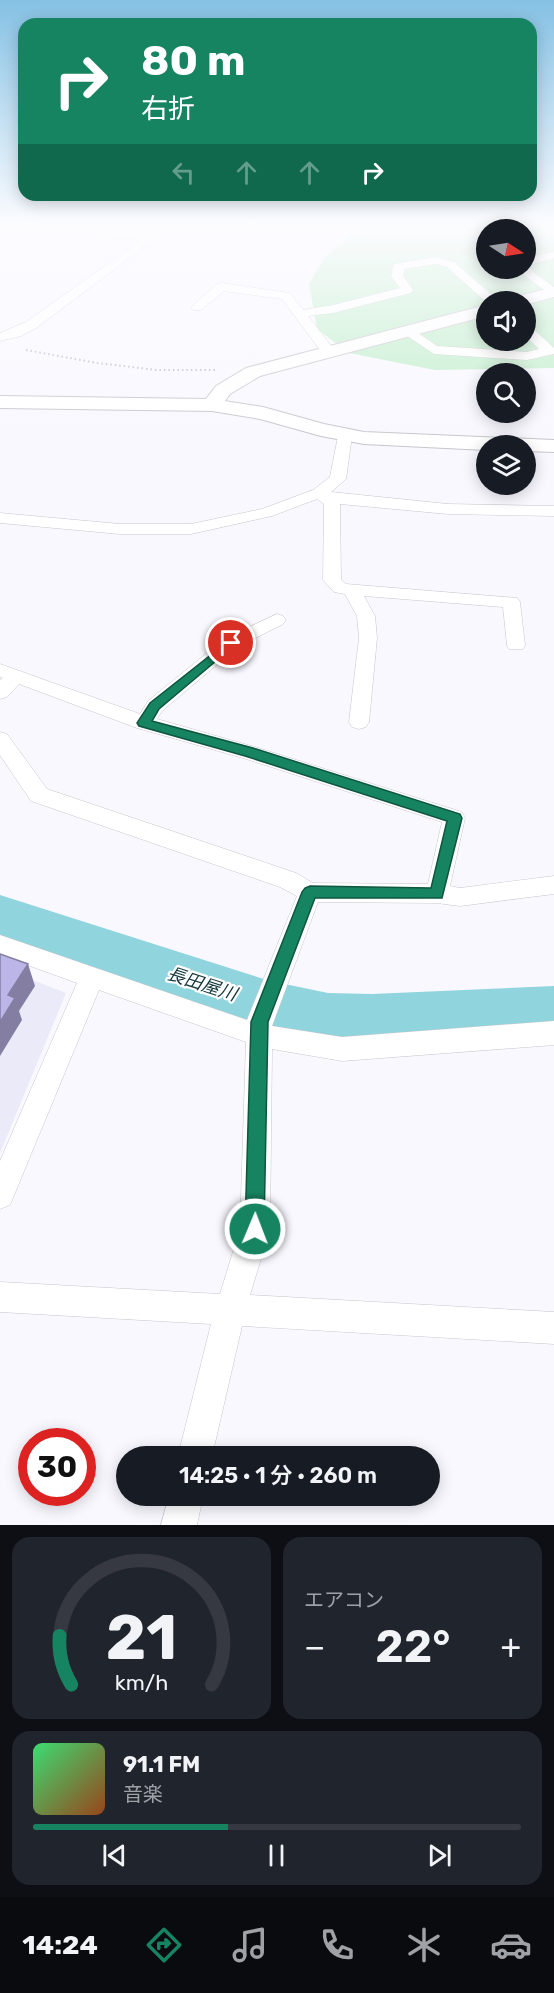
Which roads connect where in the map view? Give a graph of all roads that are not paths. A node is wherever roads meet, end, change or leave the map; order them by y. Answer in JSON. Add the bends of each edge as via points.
{"nodes":[{"id":1,"x":68,"y":298,"type":"edge"},
{"id":2,"x":206,"y":298,"type":"edge"},
{"id":3,"x":287,"y":298,"type":"edge"},
{"id":4,"x":375,"y":298,"type":"edge"},
{"id":5,"x":196,"y":306,"type":"dead end"},
{"id":6,"x":476,"y":313,"type":"edge"},
{"id":7,"x":298,"y":314,"type":"junction"},
{"id":8,"x":406,"y":331,"type":"junction"},
{"id":9,"x":0,"y":337,"type":"edge"},
{"id":10,"x":536,"y":339,"type":"edge"},
{"id":11,"x":328,"y":351,"type":"junction"},
{"id":12,"x":0,"y":402,"type":"edge"},
{"id":13,"x":212,"y":405,"type":"junction"},
{"id":14,"x":345,"y":436,"type":"junction"},
{"id":15,"x":554,"y":446,"type":"edge"},
{"id":16,"x":319,"y":493,"type":"junction"},
{"id":17,"x":554,"y":511,"type":"edge"},
{"id":18,"x":0,"y":518,"type":"edge"},
{"id":19,"x":352,"y":590,"type":"junction"},
{"id":20,"x":277,"y":620,"type":"dead end"},
{"id":21,"x":516,"y":645,"type":"dead end"},
{"id":22,"x":8,"y":673,"type":"edge"},
{"id":23,"x":0,"y":692,"type":"edge"},
{"id":24,"x":359,"y":722,"type":"dead end"},
{"id":25,"x":144,"y":723,"type":"junction"},
{"id":26,"x":0,"y":739,"type":"edge"},
{"id":27,"x":554,"y":885,"type":"edge"},
{"id":28,"x":310,"y":892,"type":"junction"},
{"id":29,"x":437,"y":894,"type":"junction"},
{"id":30,"x":0,"y":945,"type":"edge"},
{"id":31,"x":92,"y":978,"type":"junction"},
{"id":32,"x":259,"y":1028,"type":"junction"},
{"id":33,"x":554,"y":1033,"type":"edge"},
{"id":34,"x":0,"y":1195,"type":"edge"},
{"id":35,"x":0,"y":1297,"type":"edge"},
{"id":36,"x":230,"y":1312,"type":"junction"},
{"id":37,"x":554,"y":1328,"type":"edge"},
{"id":38,"x":197,"y":1446,"type":"edge"},
{"id":39,"x":184,"y":1506,"type":"edge"},
{"id":40,"x":179,"y":1525,"type":"edge"}],
"edges":[{"from":1,"to":9,"type":"street","via":[[32,324]]},
{"from":2,"to":5,"type":"street"},
{"from":3,"to":7,"type":"street"},
{"from":4,"to":7,"type":"street"},
{"from":6,"to":8,"type":"street"},
{"from":7,"to":11,"type":"street"},
{"from":8,"to":10,"type":"street","via":[[434,350],[527,356],[549,351]]},
{"from":8,"to":11,"type":"street"},
{"from":11,"to":13,"type":"street","via":[[253,372],[223,390]]},
{"from":12,"to":13,"type":"street"},
{"from":13,"to":14,"type":"street","via":[[263,413]]},
{"from":14,"to":15,"type":"street"},
{"from":14,"to":16,"type":"street","via":[[338,478]]},
{"from":16,"to":17,"type":"street","via":[[338,499],[448,509]]},
{"from":16,"to":18,"type":"street","via":[[266,513],[191,529],[120,529]]},
{"from":16,"to":19,"type":"street","via":[[332,502],[332,580],[340,588]]},
{"from":19,"to":21,"type":"street","via":[[512,602]]},
{"from":19,"to":24,"type":"street","via":[[366,616],[368,638]]},
{"from":20,"to":25,"type":"street","via":[[231,643],[155,706]]},
{"from":22,"to":23,"type":"street"},
{"from":22,"to":25,"type":"street"},
{"from":25,"to":29,"type":"street","via":[[454,818]]},
{"from":26,"to":28,"type":"street","via":[[39,795],[288,880]]},
{"from":27,"to":29,"type":"street","via":[[460,897]]},
{"from":28,"to":29,"type":"street"},
{"from":28,"to":32,"type":"street"},
{"from":30,"to":31,"type":"street"},
{"from":31,"to":32,"type":"street"},
{"from":31,"to":34,"type":"street"},
{"from":32,"to":33,"type":"street","via":[[342,1049]]},
{"from":32,"to":36,"type":"street","via":[[255,1229]]},
{"from":35,"to":36,"type":"street"},
{"from":36,"to":37,"type":"street"},
{"from":36,"to":38,"type":"street"},
{"from":39,"to":40,"type":"street"}]}
